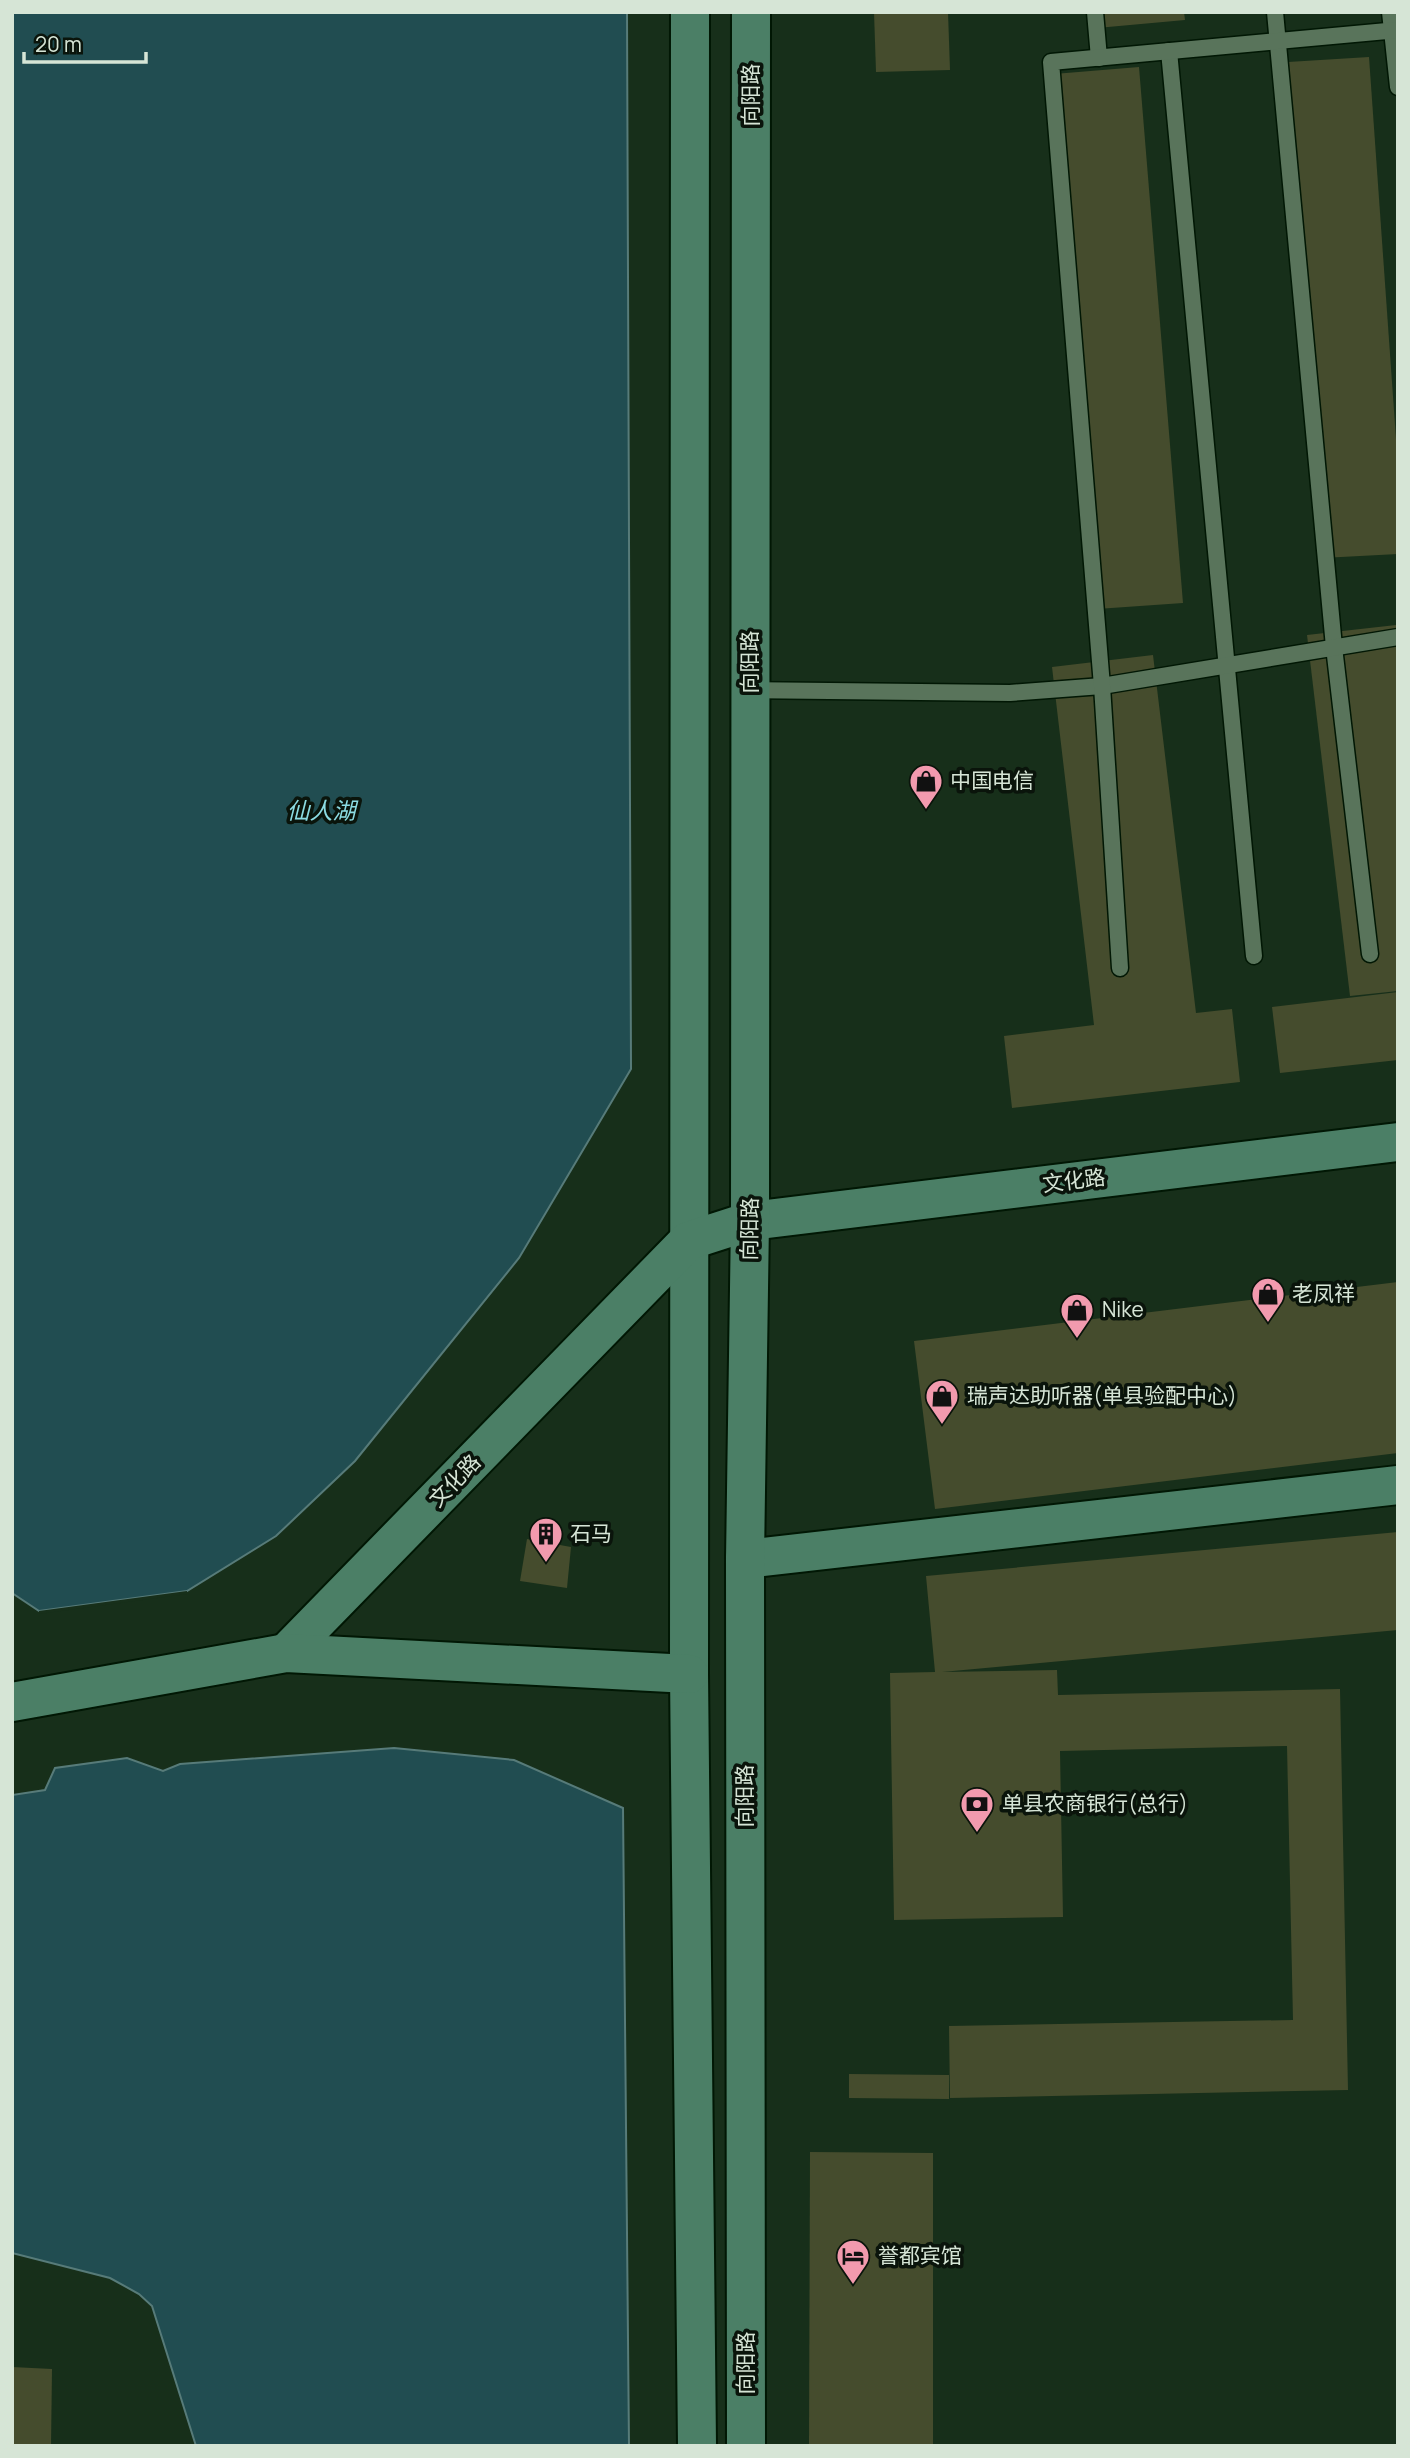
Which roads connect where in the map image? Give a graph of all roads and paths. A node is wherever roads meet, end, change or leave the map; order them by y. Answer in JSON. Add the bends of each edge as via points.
{"nodes":[{"id":1,"x":690,"y":12,"type":"edge"},
{"id":2,"x":751,"y":12,"type":"edge"},
{"id":3,"x":1095,"y":12,"type":"edge"},
{"id":4,"x":1275,"y":12,"type":"edge"},
{"id":5,"x":1390,"y":12,"type":"edge"},
{"id":6,"x":1395,"y":31,"type":"edge"},
{"id":7,"x":1279,"y":41,"type":"junction"},
{"id":8,"x":1169,"y":51,"type":"junction"},
{"id":9,"x":1099,"y":58,"type":"junction"},
{"id":10,"x":1398,"y":87,"type":"edge"},
{"id":11,"x":1398,"y":637,"type":"edge"},
{"id":12,"x":1334,"y":647,"type":"junction"},
{"id":13,"x":1227,"y":665,"type":"junction"},
{"id":14,"x":1102,"y":685,"type":"junction"},
{"id":15,"x":750,"y":690,"type":"junction"},
{"id":16,"x":1370,"y":954,"type":"dead end"},
{"id":17,"x":1254,"y":956,"type":"dead end"},
{"id":18,"x":1120,"y":968,"type":"dead end"},
{"id":19,"x":1398,"y":1142,"type":"edge"},
{"id":20,"x":750,"y":1221,"type":"junction"},
{"id":21,"x":688,"y":1241,"type":"junction"},
{"id":22,"x":1398,"y":1485,"type":"edge"},
{"id":23,"x":745,"y":1559,"type":"junction"},
{"id":24,"x":286,"y":1653,"type":"junction"},
{"id":25,"x":689,"y":1674,"type":"junction"},
{"id":26,"x":30,"y":1698,"type":"edge"},
{"id":27,"x":697,"y":2446,"type":"edge"},
{"id":28,"x":746,"y":2446,"type":"edge"}],
"edges":[{"from":1,"to":21,"type":"main road"},
{"from":2,"to":15,"type":"main road","name":"向阳路"},
{"from":3,"to":9,"type":"lane"},
{"from":4,"to":7,"type":"lane"},
{"from":5,"to":6,"type":"lane"},
{"from":6,"to":7,"type":"lane"},
{"from":6,"to":10,"type":"lane"},
{"from":7,"to":8,"type":"lane"},
{"from":7,"to":12,"type":"lane"},
{"from":8,"to":9,"type":"lane"},
{"from":8,"to":13,"type":"lane"},
{"from":9,"to":14,"type":"lane","via":[[1051,62]]},
{"from":11,"to":12,"type":"lane"},
{"from":12,"to":13,"type":"lane"},
{"from":12,"to":16,"type":"lane"},
{"from":13,"to":14,"type":"lane"},
{"from":13,"to":17,"type":"lane"},
{"from":14,"to":15,"type":"lane","via":[[1010,693]]},
{"from":14,"to":18,"type":"lane"},
{"from":15,"to":20,"type":"main road","name":"向阳路"},
{"from":19,"to":20,"type":"main road","name":"文化路"},
{"from":20,"to":21,"type":"main road","name":"文化路"},
{"from":20,"to":23,"type":"main road","name":"向阳路"},
{"from":21,"to":24,"type":"main road","name":"文化路"},
{"from":21,"to":25,"type":"main road"},
{"from":22,"to":23,"type":"main road"},
{"from":23,"to":28,"type":"main road","name":"向阳路"},
{"from":24,"to":25,"type":"main road"},
{"from":24,"to":26,"type":"main road"},
{"from":25,"to":27,"type":"main road"}]}
